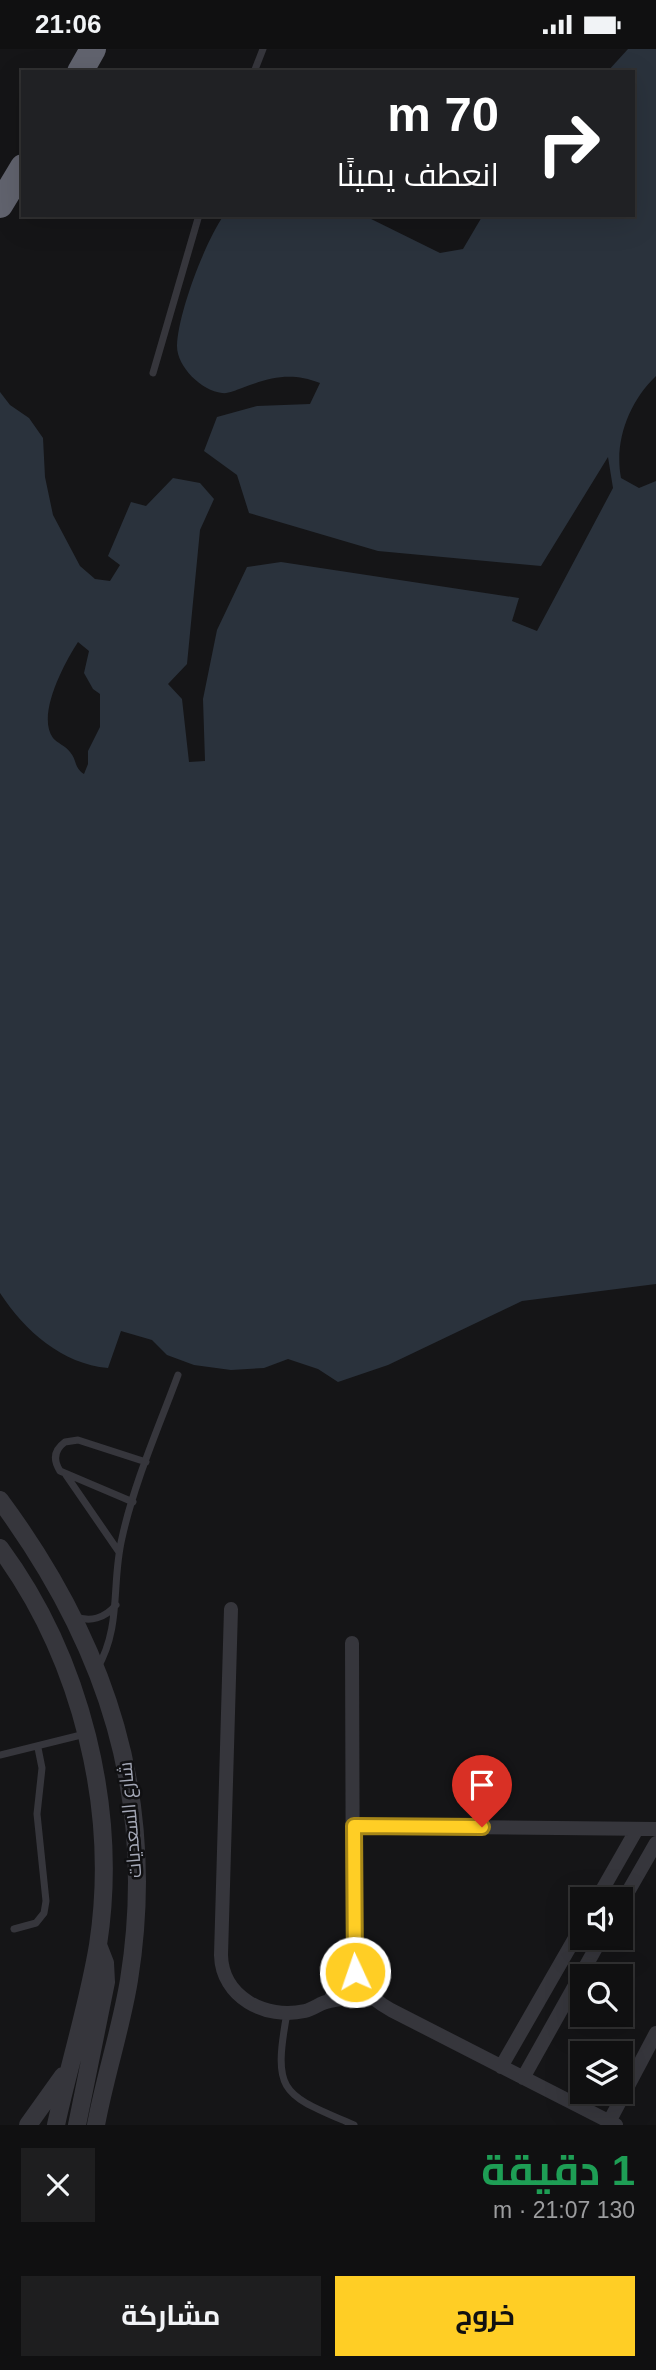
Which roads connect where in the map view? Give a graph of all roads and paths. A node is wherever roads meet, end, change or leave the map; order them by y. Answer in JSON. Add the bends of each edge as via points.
{"nodes":[{"id":1,"x":93,"y":49,"type":"edge"},
{"id":2,"x":263,"y":49,"type":"edge"},
{"id":3,"x":81,"y":70,"type":"edge"},
{"id":4,"x":255,"y":70,"type":"edge"},
{"id":5,"x":21,"y":170,"type":"edge"},
{"id":6,"x":0,"y":205,"type":"edge"},
{"id":7,"x":198,"y":217,"type":"edge"},
{"id":8,"x":153,"y":373,"type":"dead end"},
{"id":9,"x":178,"y":1375,"type":"dead end"},
{"id":10,"x":146,"y":1462,"type":"junction"},
{"id":11,"x":66,"y":1475,"type":"junction"},
{"id":12,"x":0,"y":1500,"type":"edge"},
{"id":13,"x":133,"y":1502,"type":"junction"},
{"id":14,"x":0,"y":1548,"type":"edge"},
{"id":15,"x":119,"y":1552,"type":"junction"},
{"id":16,"x":117,"y":1604,"type":"junction"},
{"id":17,"x":231,"y":1609,"type":"dead end"},
{"id":18,"x":72,"y":1615,"type":"junction"},
{"id":19,"x":352,"y":1643,"type":"dead end"},
{"id":20,"x":97,"y":1669,"type":"junction"},
{"id":21,"x":86,"y":1734,"type":"junction"},
{"id":22,"x":38,"y":1748,"type":"junction"},
{"id":23,"x":0,"y":1755,"type":"edge"},
{"id":24,"x":354,"y":1826,"type":"junction"},
{"id":25,"x":637,"y":1829,"type":"junction"},
{"id":26,"x":656,"y":1829,"type":"edge"},
{"id":27,"x":656,"y":1843,"type":"edge"},
{"id":28,"x":604,"y":1887,"type":"edge"},
{"id":29,"x":631,"y":1887,"type":"edge"},
{"id":30,"x":14,"y":1929,"type":"dead end"},
{"id":31,"x":98,"y":1945,"type":"junction"},
{"id":32,"x":570,"y":1947,"type":"edge"},
{"id":33,"x":596,"y":1950,"type":"edge"},
{"id":34,"x":355,"y":1972,"type":"junction"},
{"id":35,"x":368,"y":1995,"type":"junction"},
{"id":36,"x":329,"y":2001,"type":"junction"},
{"id":37,"x":287,"y":2013,"type":"junction"},
{"id":38,"x":656,"y":2033,"type":"edge"},
{"id":39,"x":501,"y":2067,"type":"junction"},
{"id":40,"x":68,"y":2071,"type":"junction"},
{"id":41,"x":523,"y":2078,"type":"junction"},
{"id":42,"x":98,"y":2120,"type":"edge"},
{"id":43,"x":612,"y":2123,"type":"edge"},
{"id":44,"x":28,"y":2125,"type":"edge"},
{"id":45,"x":56,"y":2125,"type":"edge"},
{"id":46,"x":77,"y":2125,"type":"edge"},
{"id":47,"x":354,"y":2125,"type":"edge"}],
"edges":[{"from":1,"to":3,"type":"highway"},
{"from":2,"to":4,"type":"lane"},
{"from":5,"to":6,"type":"highway"},
{"from":7,"to":8,"type":"lane"},
{"from":9,"to":10,"type":"lane"},
{"from":10,"to":11,"type":"lane","via":[[71,1440],[60,1445],[55,1458]]},
{"from":10,"to":13,"type":"lane"},
{"from":11,"to":13,"type":"lane"},
{"from":11,"to":15,"type":"lane"},
{"from":12,"to":18,"type":"street","name":"شارع السعديات"},
{"from":13,"to":15,"type":"lane"},
{"from":14,"to":21,"type":"street","name":"شارع السعديات","via":[[54,1640]]},
{"from":15,"to":16,"type":"lane"},
{"from":16,"to":18,"type":"lane","via":[[104,1616]]},
{"from":16,"to":20,"type":"lane","via":[[112,1636]]},
{"from":17,"to":37,"type":"street","via":[[222,1965],[228,1983],[241,1998]]},
{"from":18,"to":20,"type":"street","name":"شارع السعديات"},
{"from":19,"to":24,"type":"street"},
{"from":20,"to":42,"type":"street","name":"شارع السعديات","via":[[111,1705],[132,1801],[136,1885],[129,1980]]},
{"from":21,"to":22,"type":"lane"},
{"from":21,"to":31,"type":"street","name":"شارع السعديات","via":[[103,1853]]},
{"from":22,"to":23,"type":"lane"},
{"from":22,"to":30,"type":"lane","via":[[42,1767],[37,1814],[46,1907],[36,1923]]},
{"from":24,"to":25,"type":"street"},
{"from":24,"to":34,"type":"street"},
{"from":25,"to":26,"type":"street"},
{"from":25,"to":28,"type":"street"},
{"from":27,"to":29,"type":"street"},
{"from":31,"to":40,"type":"street","name":"شارع السعديات"},
{"from":31,"to":46,"type":"street","via":[[106,1982]]},
{"from":32,"to":39,"type":"street"},
{"from":33,"to":41,"type":"street"},
{"from":34,"to":35,"type":"street"},
{"from":34,"to":36,"type":"street"},
{"from":35,"to":36,"type":"street"},
{"from":35,"to":39,"type":"street"},
{"from":36,"to":37,"type":"street"},
{"from":37,"to":47,"type":"lane","via":[[280,2057],[286,2086],[304,2103]]},
{"from":38,"to":43,"type":"street"},
{"from":39,"to":41,"type":"street"},
{"from":40,"to":44,"type":"street"},
{"from":40,"to":45,"type":"street","name":"شارع السعديات"},
{"from":41,"to":43,"type":"street"}]}
